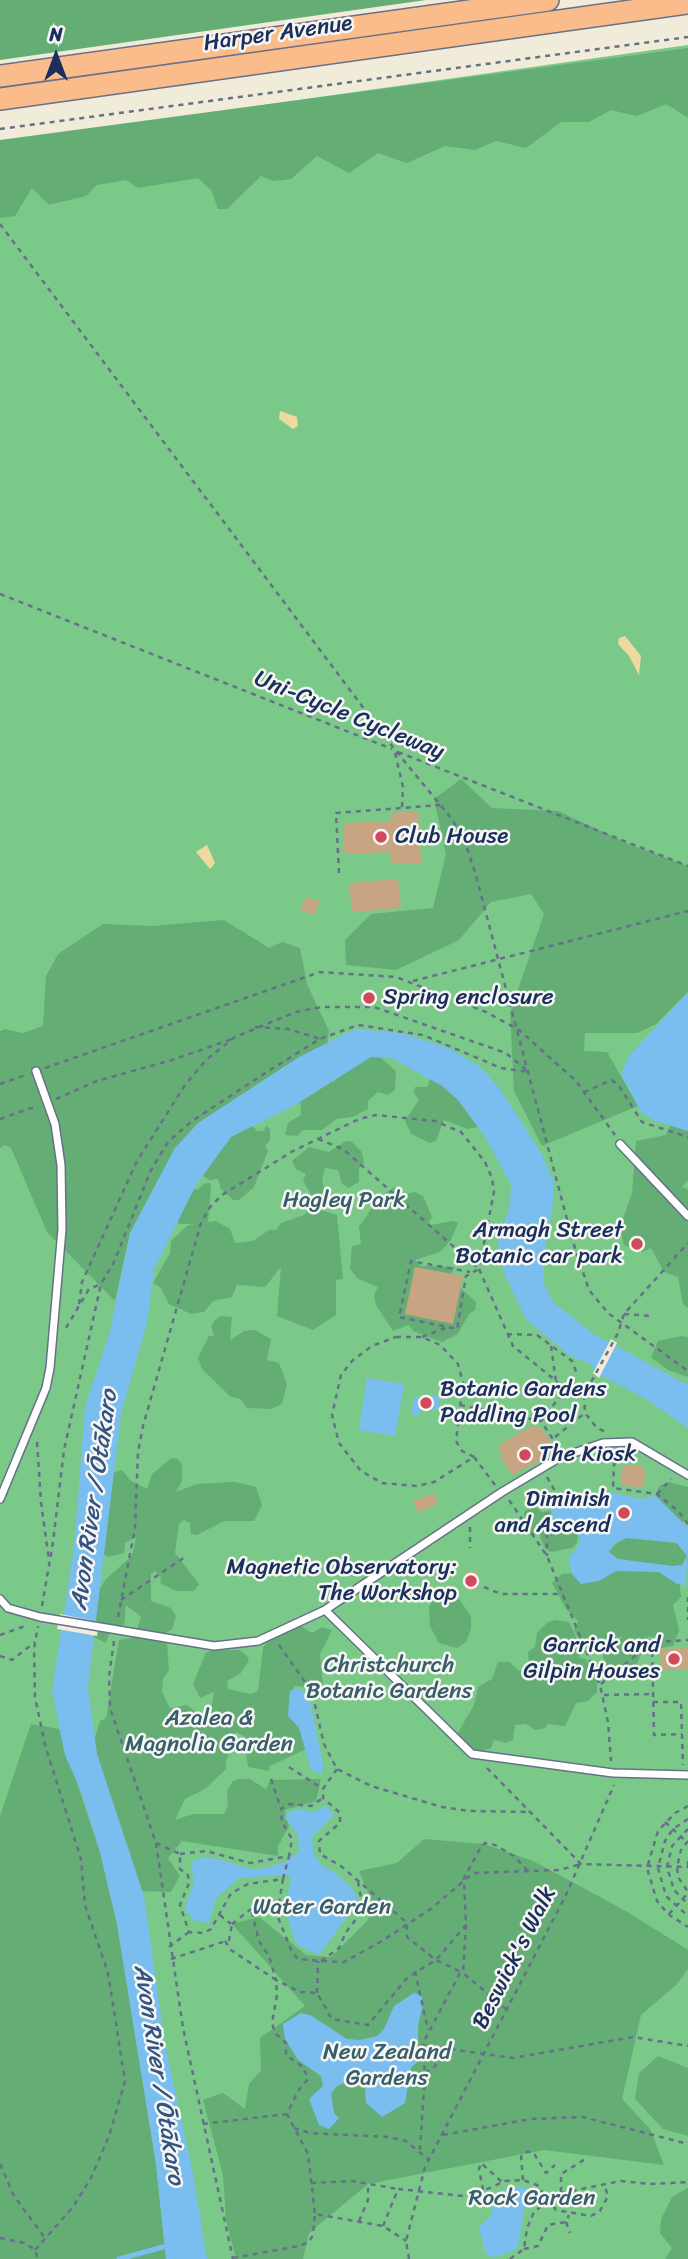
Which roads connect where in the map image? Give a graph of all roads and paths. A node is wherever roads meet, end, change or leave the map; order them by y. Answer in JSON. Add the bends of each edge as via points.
{"nodes":[{"id":1,"x":548,"y":0,"type":"edge"},
{"id":2,"x":688,"y":3,"type":"edge"},
{"id":3,"x":688,"y":37,"type":"edge"},
{"id":4,"x":0,"y":76,"type":"edge"},
{"id":5,"x":0,"y":99,"type":"edge"},
{"id":6,"x":0,"y":129,"type":"edge"},
{"id":7,"x":0,"y":224,"type":"edge"},
{"id":8,"x":0,"y":594,"type":"edge"},
{"id":9,"x":395,"y":750,"type":"junction"},
{"id":10,"x":440,"y":805,"type":"junction"},
{"id":11,"x":402,"y":808,"type":"junction"},
{"id":12,"x":688,"y":866,"type":"edge"},
{"id":13,"x":339,"y":873,"type":"dead end"},
{"id":14,"x":688,"y":911,"type":"edge"},
{"id":15,"x":498,"y":961,"type":"junction"},
{"id":16,"x":411,"y":982,"type":"junction"},
{"id":17,"x":255,"y":1027,"type":"junction"},
{"id":18,"x":519,"y":1030,"type":"junction"},
{"id":19,"x":235,"y":1037,"type":"junction"},
{"id":20,"x":320,"y":1039,"type":"junction"},
{"id":21,"x":36,"y":1071,"type":"junction"},
{"id":22,"x":529,"y":1072,"type":"junction"},
{"id":23,"x":0,"y":1084,"type":"edge"},
{"id":24,"x":584,"y":1092,"type":"junction"},
{"id":25,"x":47,"y":1103,"type":"junction"},
{"id":26,"x":0,"y":1119,"type":"edge"},
{"id":27,"x":688,"y":1137,"type":"edge"},
{"id":28,"x":318,"y":1139,"type":"junction"},
{"id":29,"x":620,"y":1144,"type":"joint"},
{"id":30,"x":688,"y":1216,"type":"edge"},
{"id":31,"x":688,"y":1242,"type":"edge"},
{"id":32,"x":479,"y":1269,"type":"junction"},
{"id":33,"x":470,"y":1272,"type":"junction"},
{"id":34,"x":101,"y":1284,"type":"junction"},
{"id":35,"x":79,"y":1304,"type":"junction"},
{"id":36,"x":624,"y":1314,"type":"junction"},
{"id":37,"x":651,"y":1316,"type":"dead end"},
{"id":38,"x":621,"y":1323,"type":"junction"},
{"id":39,"x":448,"y":1327,"type":"junction"},
{"id":40,"x":507,"y":1334,"type":"junction"},
{"id":41,"x":64,"y":1336,"type":"dead end"},
{"id":42,"x":422,"y":1337,"type":"junction"},
{"id":43,"x":551,"y":1346,"type":"junction"},
{"id":44,"x":688,"y":1371,"type":"edge"},
{"id":45,"x":578,"y":1374,"type":"dead end"},
{"id":46,"x":556,"y":1382,"type":"junction"},
{"id":47,"x":566,"y":1389,"type":"junction"},
{"id":48,"x":584,"y":1395,"type":"junction"},
{"id":49,"x":460,"y":1405,"type":"junction"},
{"id":50,"x":585,"y":1413,"type":"junction"},
{"id":51,"x":541,"y":1420,"type":"junction"},
{"id":52,"x":554,"y":1437,"type":"junction"},
{"id":53,"x":37,"y":1439,"type":"dead end"},
{"id":54,"x":632,"y":1442,"type":"junction"},
{"id":55,"x":474,"y":1457,"type":"junction"},
{"id":56,"x":559,"y":1458,"type":"junction"},
{"id":57,"x":541,"y":1468,"type":"junction"},
{"id":58,"x":680,"y":1469,"type":"junction"},
{"id":59,"x":688,"y":1475,"type":"edge"},
{"id":60,"x":497,"y":1488,"type":"dead end"},
{"id":61,"x":657,"y":1494,"type":"junction"},
{"id":62,"x":507,"y":1497,"type":"dead end"},
{"id":63,"x":0,"y":1499,"type":"edge"},
{"id":64,"x":470,"y":1513,"type":"junction"},
{"id":65,"x":688,"y":1524,"type":"edge"},
{"id":66,"x":470,"y":1548,"type":"dead end"},
{"id":67,"x":547,"y":1556,"type":"junction"},
{"id":68,"x":185,"y":1557,"type":"dead end"},
{"id":69,"x":50,"y":1564,"type":"junction"},
{"id":70,"x":484,"y":1587,"type":"dead end"},
{"id":71,"x":563,"y":1594,"type":"junction"},
{"id":72,"x":688,"y":1597,"type":"edge"},
{"id":73,"x":0,"y":1599,"type":"edge"},
{"id":74,"x":121,"y":1600,"type":"junction"},
{"id":75,"x":4,"y":1609,"type":"edge"},
{"id":76,"x":325,"y":1610,"type":"junction"},
{"id":77,"x":40,"y":1617,"type":"junction"},
{"id":78,"x":688,"y":1620,"type":"edge"},
{"id":79,"x":116,"y":1632,"type":"junction"},
{"id":80,"x":0,"y":1635,"type":"edge"},
{"id":81,"x":688,"y":1640,"type":"edge"},
{"id":82,"x":35,"y":1641,"type":"junction"},
{"id":83,"x":652,"y":1642,"type":"junction"},
{"id":84,"x":278,"y":1643,"type":"dead end"},
{"id":85,"x":0,"y":1656,"type":"edge"},
{"id":86,"x":600,"y":1685,"type":"junction"},
{"id":87,"x":653,"y":1694,"type":"junction"},
{"id":88,"x":603,"y":1695,"type":"junction"},
{"id":89,"x":653,"y":1702,"type":"junction"},
{"id":90,"x":682,"y":1734,"type":"junction"},
{"id":91,"x":472,"y":1754,"type":"junction"},
{"id":92,"x":683,"y":1766,"type":"dead end"},
{"id":93,"x":289,"y":1767,"type":"dead end"},
{"id":94,"x":337,"y":1769,"type":"junction"},
{"id":95,"x":612,"y":1769,"type":"junction"},
{"id":96,"x":688,"y":1775,"type":"edge"},
{"id":97,"x":271,"y":1779,"type":"dead end"},
{"id":98,"x":323,"y":1789,"type":"junction"},
{"id":99,"x":323,"y":1798,"type":"junction"},
{"id":100,"x":688,"y":1806,"type":"edge"},
{"id":101,"x":281,"y":1809,"type":"junction"},
{"id":102,"x":530,"y":1812,"type":"junction"},
{"id":103,"x":688,"y":1819,"type":"edge"},
{"id":104,"x":665,"y":1822,"type":"junction"},
{"id":105,"x":673,"y":1829,"type":"junction"},
{"id":106,"x":688,"y":1829,"type":"edge"},
{"id":107,"x":680,"y":1835,"type":"junction"},
{"id":108,"x":688,"y":1842,"type":"edge"},
{"id":109,"x":156,"y":1843,"type":"junction"},
{"id":110,"x":180,"y":1854,"type":"junction"},
{"id":111,"x":289,"y":1856,"type":"junction"},
{"id":112,"x":688,"y":1861,"type":"edge"},
{"id":113,"x":581,"y":1864,"type":"junction"},
{"id":114,"x":667,"y":1867,"type":"junction"},
{"id":115,"x":677,"y":1867,"type":"junction"},
{"id":116,"x":647,"y":1868,"type":"junction"},
{"id":117,"x":658,"y":1868,"type":"junction"},
{"id":118,"x":688,"y":1868,"type":"edge"},
{"id":119,"x":528,"y":1872,"type":"junction"},
{"id":120,"x":464,"y":1878,"type":"junction"},
{"id":121,"x":283,"y":1879,"type":"junction"},
{"id":122,"x":358,"y":1881,"type":"junction"},
{"id":123,"x":688,"y":1893,"type":"edge"},
{"id":124,"x":682,"y":1899,"type":"junction"},
{"id":125,"x":688,"y":1904,"type":"edge"},
{"id":126,"x":675,"y":1907,"type":"junction"},
{"id":127,"x":277,"y":1908,"type":"junction"},
{"id":128,"x":251,"y":1909,"type":"junction"},
{"id":129,"x":668,"y":1914,"type":"junction"},
{"id":130,"x":220,"y":1915,"type":"junction"},
{"id":131,"x":688,"y":1916,"type":"edge"},
{"id":132,"x":407,"y":1923,"type":"junction"},
{"id":133,"x":232,"y":1924,"type":"junction"},
{"id":134,"x":466,"y":1925,"type":"junction"},
{"id":135,"x":688,"y":1927,"type":"edge"},
{"id":136,"x":189,"y":1932,"type":"junction"},
{"id":137,"x":225,"y":1941,"type":"junction"},
{"id":138,"x":169,"y":1947,"type":"junction"},
{"id":139,"x":170,"y":1959,"type":"junction"},
{"id":140,"x":436,"y":1960,"type":"junction"},
{"id":141,"x":320,"y":1961,"type":"junction"},
{"id":142,"x":415,"y":1970,"type":"junction"},
{"id":143,"x":461,"y":1973,"type":"junction"},
{"id":144,"x":276,"y":1980,"type":"junction"},
{"id":145,"x":317,"y":1993,"type":"junction"},
{"id":146,"x":506,"y":2010,"type":"junction"},
{"id":147,"x":428,"y":2030,"type":"junction"},
{"id":148,"x":422,"y":2045,"type":"junction"},
{"id":149,"x":688,"y":2046,"type":"edge"},
{"id":150,"x":445,"y":2048,"type":"junction"},
{"id":151,"x":484,"y":2052,"type":"junction"},
{"id":152,"x":425,"y":2073,"type":"junction"},
{"id":153,"x":287,"y":2115,"type":"junction"},
{"id":154,"x":203,"y":2124,"type":"junction"},
{"id":155,"x":294,"y":2128,"type":"junction"},
{"id":156,"x":443,"y":2135,"type":"junction"},
{"id":157,"x":688,"y":2144,"type":"edge"},
{"id":158,"x":421,"y":2150,"type":"junction"},
{"id":159,"x":587,"y":2158,"type":"dead end"},
{"id":160,"x":429,"y":2160,"type":"junction"},
{"id":161,"x":0,"y":2164,"type":"edge"},
{"id":162,"x":555,"y":2165,"type":"dead end"},
{"id":163,"x":523,"y":2180,"type":"junction"},
{"id":164,"x":502,"y":2182,"type":"junction"},
{"id":165,"x":688,"y":2182,"type":"edge"},
{"id":166,"x":311,"y":2183,"type":"junction"},
{"id":167,"x":604,"y":2183,"type":"junction"},
{"id":168,"x":368,"y":2184,"type":"junction"},
{"id":169,"x":398,"y":2189,"type":"junction"},
{"id":170,"x":483,"y":2190,"type":"junction"},
{"id":171,"x":562,"y":2192,"type":"junction"},
{"id":172,"x":417,"y":2193,"type":"junction"},
{"id":173,"x":548,"y":2198,"type":"junction"},
{"id":174,"x":315,"y":2214,"type":"junction"},
{"id":175,"x":569,"y":2214,"type":"junction"},
{"id":176,"x":359,"y":2221,"type":"junction"},
{"id":177,"x":566,"y":2221,"type":"junction"},
{"id":178,"x":383,"y":2225,"type":"junction"},
{"id":179,"x":570,"y":2233,"type":"dead end"},
{"id":180,"x":0,"y":2238,"type":"edge"},
{"id":181,"x":45,"y":2238,"type":"junction"},
{"id":182,"x":406,"y":2241,"type":"junction"},
{"id":183,"x":524,"y":2249,"type":"junction"},
{"id":184,"x":35,"y":2250,"type":"junction"},
{"id":185,"x":38,"y":2259,"type":"edge"},
{"id":186,"x":233,"y":2259,"type":"edge"},
{"id":187,"x":409,"y":2259,"type":"edge"},
{"id":188,"x":510,"y":2259,"type":"edge"}],
"edges":[{"from":1,"to":4,"type":"main road","name":"Harper Avenue"},
{"from":2,"to":5,"type":"main road","name":"Harper Avenue"},
{"from":3,"to":6,"type":"path"},
{"from":7,"to":9,"type":"path"},
{"from":8,"to":9,"type":"path","name":"Uni-Cycle Cycleway"},
{"from":9,"to":10,"type":"path"},
{"from":9,"to":11,"type":"path"},
{"from":9,"to":12,"type":"path","name":"Uni-Cycle Cycleway"},
{"from":10,"to":11,"type":"path"},
{"from":10,"to":15,"type":"path","via":[[466,845]]},
{"from":11,"to":13,"type":"path","via":[[336,813]]},
{"from":14,"to":15,"type":"path"},
{"from":15,"to":16,"type":"path"},
{"from":15,"to":18,"type":"path"},
{"from":16,"to":18,"type":"path"},
{"from":16,"to":21,"type":"path","via":[[320,972]]},
{"from":17,"to":19,"type":"path"},
{"from":17,"to":20,"type":"path","via":[[288,1029]]},
{"from":17,"to":22,"type":"path","via":[[322,1007],[374,1007],[506,1053]]},
{"from":18,"to":22,"type":"path"},
{"from":18,"to":24,"type":"path"},
{"from":19,"to":25,"type":"path","via":[[97,1081]]},
{"from":19,"to":35,"type":"path","via":[[185,1084],[137,1161],[82,1282]]},
{"from":20,"to":22,"type":"path","via":[[358,1025],[379,1026],[434,1038],[500,1068]]},
{"from":20,"to":34,"type":"path","via":[[192,1121],[168,1142]]},
{"from":21,"to":23,"type":"path"},
{"from":21,"to":25,"type":"lane"},
{"from":22,"to":38,"type":"path","via":[[583,1275],[598,1303]]},
{"from":24,"to":27,"type":"path","via":[[612,1080],[642,1122]]},
{"from":24,"to":29,"type":"path"},
{"from":25,"to":26,"type":"path"},
{"from":25,"to":63,"type":"lane","via":[[61,1165],[62,1229],[50,1368]]},
{"from":28,"to":32,"type":"path","via":[[343,1149]]},
{"from":28,"to":32,"type":"path","via":[[376,1115],[435,1121],[461,1132],[485,1162],[494,1192]]},
{"from":28,"to":74,"type":"path","via":[[222,1195],[201,1223],[143,1426],[135,1528]]},
{"from":29,"to":30,"type":"lane"},
{"from":31,"to":36,"type":"path"},
{"from":32,"to":33,"type":"path"},
{"from":32,"to":40,"type":"path"},
{"from":33,"to":39,"type":"path","via":[[457,1329]]},
{"from":33,"to":39,"type":"path","via":[[411,1261],[399,1317]]},
{"from":34,"to":35,"type":"path","via":[[89,1289]]},
{"from":34,"to":69,"type":"path","via":[[64,1450]]},
{"from":35,"to":41,"type":"path"},
{"from":36,"to":37,"type":"path"},
{"from":36,"to":38,"type":"path"},
{"from":38,"to":44,"type":"path"},
{"from":38,"to":48,"type":"path"},
{"from":39,"to":42,"type":"path"},
{"from":40,"to":43,"type":"path","via":[[537,1335]]},
{"from":40,"to":46,"type":"path","via":[[525,1359]]},
{"from":42,"to":49,"type":"path","via":[[440,1345],[458,1364],[463,1383]]},
{"from":42,"to":55,"type":"path","via":[[384,1340],[361,1353],[341,1375],[332,1415],[339,1443],[361,1471],[397,1486],[434,1482]]},
{"from":43,"to":45,"type":"path","via":[[572,1361]]},
{"from":43,"to":46,"type":"path"},
{"from":46,"to":47,"type":"path"},
{"from":47,"to":48,"type":"path"},
{"from":47,"to":51,"type":"path"},
{"from":48,"to":50,"type":"path"},
{"from":49,"to":51,"type":"path"},
{"from":49,"to":55,"type":"path","via":[[456,1441]]},
{"from":50,"to":52,"type":"path"},
{"from":50,"to":54,"type":"path","via":[[597,1428]]},
{"from":51,"to":52,"type":"path"},
{"from":52,"to":56,"type":"path"},
{"from":53,"to":69,"type":"path"},
{"from":54,"to":56,"type":"lane","via":[[603,1443]]},
{"from":54,"to":58,"type":"lane"},
{"from":54,"to":61,"type":"path","via":[[614,1465],[612,1488]]},
{"from":55,"to":60,"type":"path"},
{"from":56,"to":57,"type":"lane"},
{"from":57,"to":64,"type":"lane"},
{"from":57,"to":67,"type":"path","via":[[555,1492],[547,1510]]},
{"from":58,"to":59,"type":"lane"},
{"from":58,"to":61,"type":"path"},
{"from":61,"to":65,"type":"path"},
{"from":62,"to":67,"type":"path"},
{"from":64,"to":66,"type":"path"},
{"from":64,"to":76,"type":"lane"},
{"from":67,"to":71,"type":"path","name":"Beswick's Walk"},
{"from":68,"to":74,"type":"path"},
{"from":69,"to":77,"type":"path"},
{"from":70,"to":71,"type":"path","via":[[501,1594]]},
{"from":71,"to":86,"type":"path","name":"Beswick's Walk"},
{"from":72,"to":78,"type":"path"},
{"from":73,"to":75,"type":"lane"},
{"from":74,"to":79,"type":"path"},
{"from":75,"to":77,"type":"lane"},
{"from":76,"to":79,"type":"lane","via":[[274,1636],[243,1645],[214,1646]]},
{"from":76,"to":91,"type":"lane"},
{"from":77,"to":79,"type":"lane"},
{"from":77,"to":80,"type":"path"},
{"from":77,"to":82,"type":"path"},
{"from":79,"to":109,"type":"path","via":[[110,1707]]},
{"from":81,"to":83,"type":"path"},
{"from":82,"to":85,"type":"path","via":[[12,1660]]},
{"from":82,"to":181,"type":"path","via":[[35,1697],[81,1859],[85,1905],[108,1973],[125,2081],[91,2178]]},
{"from":83,"to":86,"type":"path"},
{"from":83,"to":87,"type":"path"},
{"from":84,"to":94,"type":"path","via":[[312,1692],[324,1744]]},
{"from":86,"to":88,"type":"path","name":"Beswick's Walk"},
{"from":87,"to":88,"type":"path"},
{"from":87,"to":89,"type":"path"},
{"from":88,"to":95,"type":"path","name":"Beswick's Walk"},
{"from":89,"to":90,"type":"path","via":[[681,1702]]},
{"from":89,"to":90,"type":"path","via":[[654,1735]]},
{"from":90,"to":92,"type":"path"},
{"from":91,"to":95,"type":"lane"},
{"from":91,"to":102,"type":"path"},
{"from":93,"to":98,"type":"path"},
{"from":94,"to":98,"type":"path"},
{"from":94,"to":102,"type":"path","via":[[371,1786],[442,1807]]},
{"from":95,"to":96,"type":"lane"},
{"from":95,"to":113,"type":"path","name":"Beswick's Walk","via":[[612,1791]]},
{"from":97,"to":101,"type":"path"},
{"from":98,"to":99,"type":"path"},
{"from":99,"to":101,"type":"path","via":[[311,1806],[289,1804]]},
{"from":99,"to":122,"type":"path","via":[[340,1813],[340,1823],[322,1837],[320,1854]]},
{"from":100,"to":104,"type":"path"},
{"from":101,"to":111,"type":"path","via":[[282,1822],[292,1839]]},
{"from":102,"to":113,"type":"path"},
{"from":103,"to":105,"type":"path"},
{"from":104,"to":105,"type":"path"},
{"from":104,"to":116,"type":"path","via":[[652,1843]]},
{"from":105,"to":107,"type":"path"},
{"from":105,"to":117,"type":"path"},
{"from":106,"to":107,"type":"path"},
{"from":107,"to":108,"type":"path"},
{"from":107,"to":114,"type":"path"},
{"from":108,"to":115,"type":"path"},
{"from":109,"to":110,"type":"path"},
{"from":109,"to":138,"type":"path"},
{"from":110,"to":111,"type":"path","via":[[206,1851],[250,1863]]},
{"from":110,"to":136,"type":"path","via":[[180,1869],[190,1879],[180,1905]]},
{"from":111,"to":121,"type":"path"},
{"from":112,"to":118,"type":"path"},
{"from":113,"to":116,"type":"path"},
{"from":113,"to":119,"type":"path"},
{"from":113,"to":146,"type":"path","name":"Beswick's Walk"},
{"from":114,"to":115,"type":"path"},
{"from":114,"to":117,"type":"path"},
{"from":114,"to":124,"type":"path"},
{"from":115,"to":118,"type":"path"},
{"from":115,"to":123,"type":"path"},
{"from":116,"to":117,"type":"path"},
{"from":116,"to":129,"type":"path","via":[[653,1893]]},
{"from":117,"to":126,"type":"path"},
{"from":119,"to":120,"type":"path","via":[[473,1873]]},
{"from":119,"to":120,"type":"path","via":[[514,1856],[485,1843]]},
{"from":120,"to":132,"type":"path","via":[[432,1908]]},
{"from":120,"to":134,"type":"path"},
{"from":121,"to":127,"type":"path"},
{"from":121,"to":130,"type":"path","via":[[237,1890]]},
{"from":122,"to":132,"type":"path"},
{"from":122,"to":141,"type":"path","via":[[362,1903],[357,1919],[340,1948]]},
{"from":123,"to":124,"type":"path"},
{"from":124,"to":125,"type":"path"},
{"from":124,"to":126,"type":"path"},
{"from":126,"to":129,"type":"path"},
{"from":126,"to":131,"type":"path"},
{"from":127,"to":128,"type":"path","via":[[262,1905]]},
{"from":127,"to":141,"type":"path","via":[[292,1952],[298,1959]]},
{"from":128,"to":133,"type":"path"},
{"from":128,"to":144,"type":"path"},
{"from":129,"to":135,"type":"path"},
{"from":130,"to":133,"type":"path"},
{"from":130,"to":136,"type":"path","via":[[208,1932]]},
{"from":132,"to":140,"type":"path","via":[[407,1937]]},
{"from":132,"to":141,"type":"path","via":[[344,1962]]},
{"from":133,"to":137,"type":"path","via":[[231,1937]]},
{"from":134,"to":140,"type":"path"},
{"from":134,"to":143,"type":"path"},
{"from":136,"to":138,"type":"path"},
{"from":137,"to":139,"type":"path"},
{"from":137,"to":144,"type":"path","via":[[231,1950]]},
{"from":138,"to":139,"type":"path"},
{"from":139,"to":154,"type":"path"},
{"from":140,"to":142,"type":"path"},
{"from":140,"to":143,"type":"path"},
{"from":141,"to":145,"type":"path"},
{"from":142,"to":145,"type":"path","via":[[368,2025],[332,2019]]},
{"from":142,"to":147,"type":"path"},
{"from":143,"to":146,"type":"path"},
{"from":143,"to":147,"type":"path"},
{"from":144,"to":145,"type":"path","via":[[300,1992]]},
{"from":144,"to":153,"type":"path","via":[[272,2023],[286,2043],[286,2055],[303,2067],[308,2079]]},
{"from":146,"to":151,"type":"path","name":"Beswick's Walk"},
{"from":147,"to":148,"type":"path"},
{"from":148,"to":150,"type":"path"},
{"from":148,"to":152,"type":"path"},
{"from":149,"to":151,"type":"path","via":[[633,2037],[513,2058]]},
{"from":150,"to":151,"type":"path"},
{"from":150,"to":152,"type":"path"},
{"from":151,"to":156,"type":"path","name":"Beswick's Walk"},
{"from":152,"to":158,"type":"path"},
{"from":153,"to":154,"type":"path"},
{"from":153,"to":155,"type":"path"},
{"from":154,"to":186,"type":"path"},
{"from":155,"to":158,"type":"path","via":[[388,2137]]},
{"from":155,"to":166,"type":"path","via":[[309,2154]]},
{"from":156,"to":157,"type":"path","via":[[530,2119],[583,2117]]},
{"from":156,"to":160,"type":"path","name":"Beswick's Walk"},
{"from":158,"to":160,"type":"path"},
{"from":159,"to":171,"type":"path","via":[[561,2174]]},
{"from":160,"to":172,"type":"path","name":"Beswick's Walk"},
{"from":161,"to":181,"type":"path","via":[[14,2196]]},
{"from":162,"to":163,"type":"path","via":[[546,2172],[533,2152],[525,2152],[521,2157]]},
{"from":163,"to":164,"type":"path"},
{"from":163,"to":173,"type":"path","via":[[537,2185]]},
{"from":164,"to":170,"type":"path"},
{"from":164,"to":170,"type":"path","via":[[481,2163]]},
{"from":165,"to":167,"type":"path"},
{"from":166,"to":168,"type":"path"},
{"from":166,"to":174,"type":"path"},
{"from":167,"to":171,"type":"path"},
{"from":167,"to":175,"type":"path","via":[[608,2196],[600,2211],[591,2216]]},
{"from":168,"to":169,"type":"path"},
{"from":168,"to":176,"type":"path","via":[[368,2200]]},
{"from":169,"to":172,"type":"path"},
{"from":169,"to":178,"type":"path"},
{"from":170,"to":172,"type":"path","via":[[463,2196]]},
{"from":171,"to":173,"type":"path"},
{"from":172,"to":182,"type":"path","name":"Beswick's Walk"},
{"from":173,"to":175,"type":"path","via":[[556,2210]]},
{"from":173,"to":183,"type":"path","via":[[529,2220]]},
{"from":174,"to":176,"type":"path"},
{"from":174,"to":186,"type":"path","via":[[309,2242]]},
{"from":175,"to":177,"type":"path"},
{"from":176,"to":178,"type":"path"},
{"from":177,"to":179,"type":"path"},
{"from":177,"to":183,"type":"path","via":[[548,2225],[538,2246]]},
{"from":178,"to":182,"type":"path"},
{"from":180,"to":184,"type":"path","via":[[16,2239]]},
{"from":181,"to":184,"type":"path"},
{"from":182,"to":187,"type":"path"},
{"from":183,"to":188,"type":"path"},
{"from":184,"to":185,"type":"path"}]}
